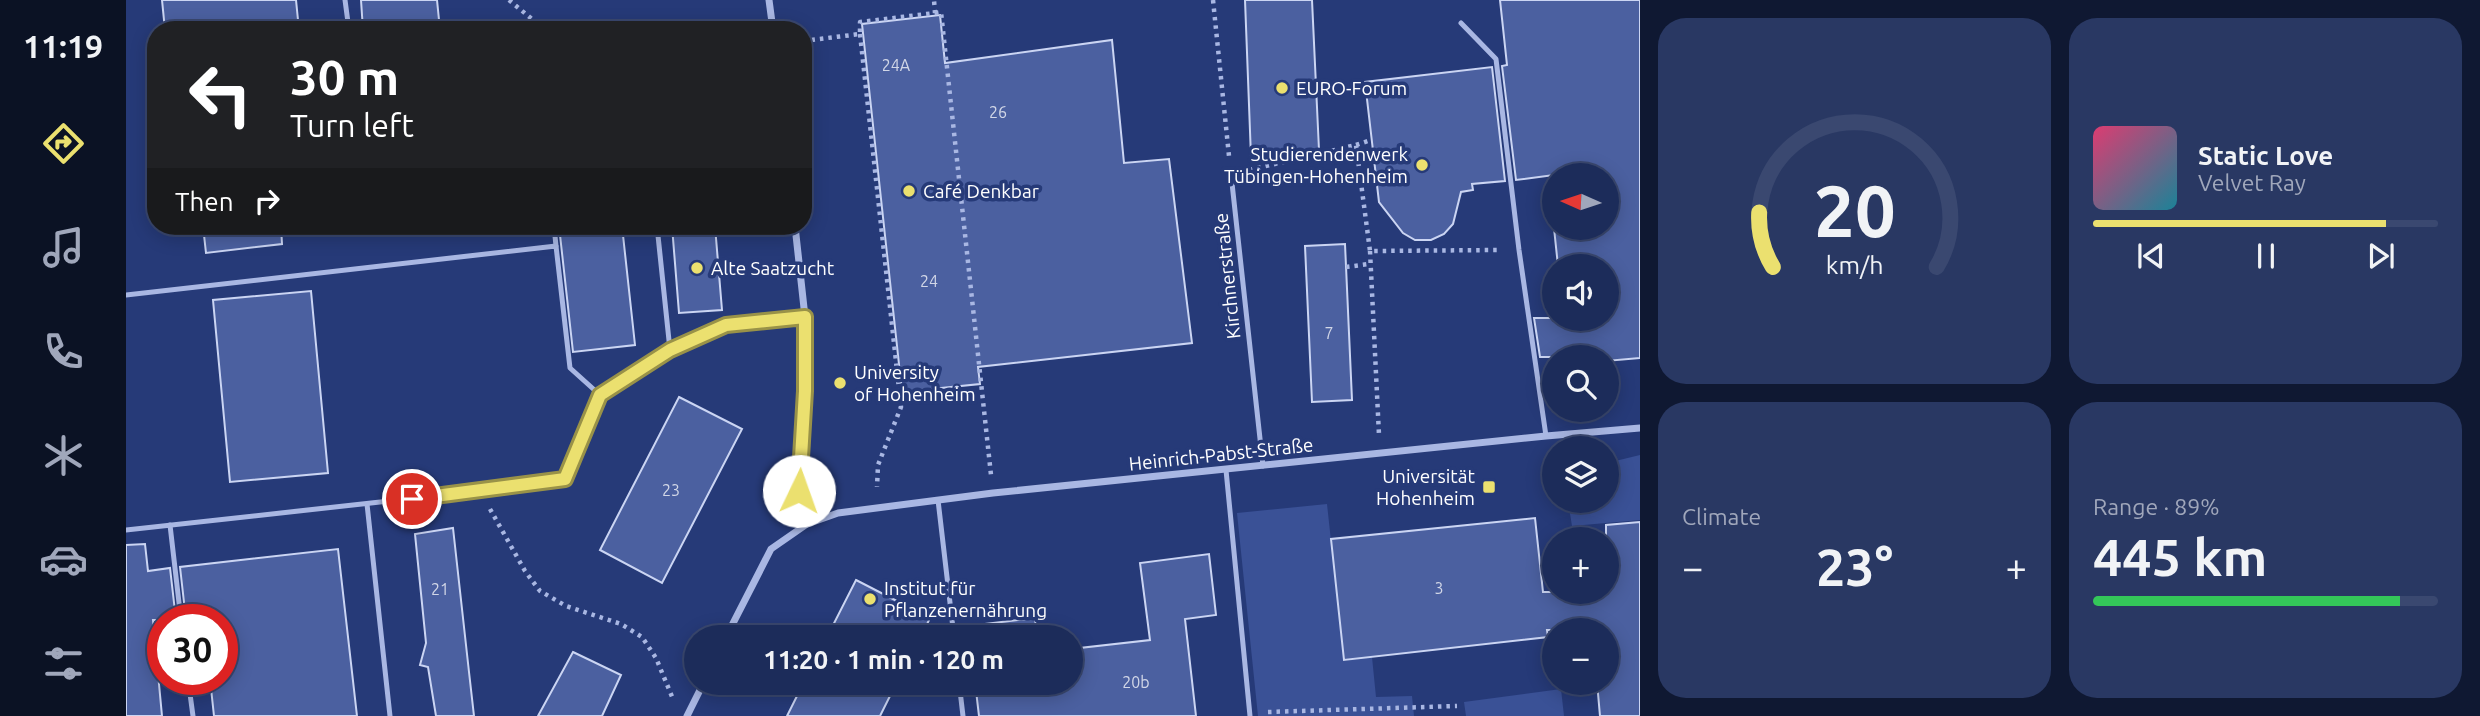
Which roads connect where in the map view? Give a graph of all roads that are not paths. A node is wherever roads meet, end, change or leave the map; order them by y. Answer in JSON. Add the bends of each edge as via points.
{"nodes":[{"id":1,"x":345,"y":0,"type":"edge"},
{"id":2,"x":769,"y":0,"type":"edge"},
{"id":3,"x":348,"y":21,"type":"edge"},
{"id":4,"x":772,"y":21,"type":"edge"},
{"id":5,"x":1461,"y":23,"type":"dead end"},
{"id":6,"x":1231,"y":174,"type":"road end"},
{"id":7,"x":555,"y":235,"type":"edge"},
{"id":8,"x":658,"y":235,"type":"edge"},
{"id":9,"x":796,"y":235,"type":"edge"},
{"id":10,"x":556,"y":246,"type":"junction"},
{"id":11,"x":126,"y":296,"type":"edge"},
{"id":12,"x":805,"y":317,"type":"junction"},
{"id":13,"x":670,"y":350,"type":"junction"},
{"id":14,"x":600,"y":395,"type":"junction"},
{"id":15,"x":1640,"y":428,"type":"edge"},
{"id":16,"x":1542,"y":436,"type":"edge"},
{"id":17,"x":1546,"y":436,"type":"joint"},
{"id":18,"x":1263,"y":466,"type":"junction"},
{"id":19,"x":1226,"y":470,"type":"junction"},
{"id":20,"x":938,"y":500,"type":"junction"},
{"id":21,"x":367,"y":504,"type":"junction"},
{"id":22,"x":807,"y":524,"type":"junction"},
{"id":23,"x":170,"y":526,"type":"junction"},
{"id":24,"x":126,"y":530,"type":"edge"},
{"id":25,"x":179,"y":604,"type":"edge"},
{"id":26,"x":732,"y":625,"type":"edge"},
{"id":27,"x":953,"y":625,"type":"edge"},
{"id":28,"x":190,"y":695,"type":"edge"},
{"id":29,"x":698,"y":695,"type":"edge"},
{"id":30,"x":961,"y":695,"type":"edge"},
{"id":31,"x":1250,"y":714,"type":"edge"},
{"id":32,"x":193,"y":716,"type":"edge"},
{"id":33,"x":390,"y":716,"type":"edge"},
{"id":34,"x":687,"y":716,"type":"edge"},
{"id":35,"x":963,"y":716,"type":"edge"}],
"edges":[{"from":1,"to":3,"type":"lane"},
{"from":2,"to":4,"type":"street"},
{"from":5,"to":17,"type":"lane","via":[[1496,59]]},
{"from":6,"to":18,"type":"lane","name":"Kirchnerstraße"},
{"from":7,"to":10,"type":"lane"},
{"from":8,"to":13,"type":"lane"},
{"from":9,"to":12,"type":"street"},
{"from":10,"to":11,"type":"lane"},
{"from":10,"to":14,"type":"lane","via":[[570,368]]},
{"from":12,"to":13,"type":"lane","via":[[726,325]]},
{"from":12,"to":22,"type":"street","via":[[799,491]]},
{"from":13,"to":14,"type":"lane"},
{"from":14,"to":21,"type":"lane","via":[[565,479]]},
{"from":15,"to":17,"type":"street","name":"Heinrich-Pabst-Straße"},
{"from":16,"to":18,"type":"street","name":"Heinrich-Pabst-Straße"},
{"from":18,"to":19,"type":"street","name":"Heinrich-Pabst-Straße"},
{"from":19,"to":20,"type":"street","name":"Heinrich-Pabst-Straße"},
{"from":19,"to":31,"type":"lane"},
{"from":20,"to":22,"type":"street","name":"Heinrich-Pabst-Straße","via":[[838,513]]},
{"from":20,"to":27,"type":"lane"},
{"from":21,"to":23,"type":"lane"},
{"from":21,"to":33,"type":"lane"},
{"from":22,"to":26,"type":"street","name":"Heinrich-Pabst-Straße","via":[[771,550]]},
{"from":23,"to":24,"type":"lane"},
{"from":23,"to":25,"type":"lane"},
{"from":28,"to":32,"type":"lane"},
{"from":29,"to":34,"type":"street"},
{"from":30,"to":35,"type":"lane"}]}
